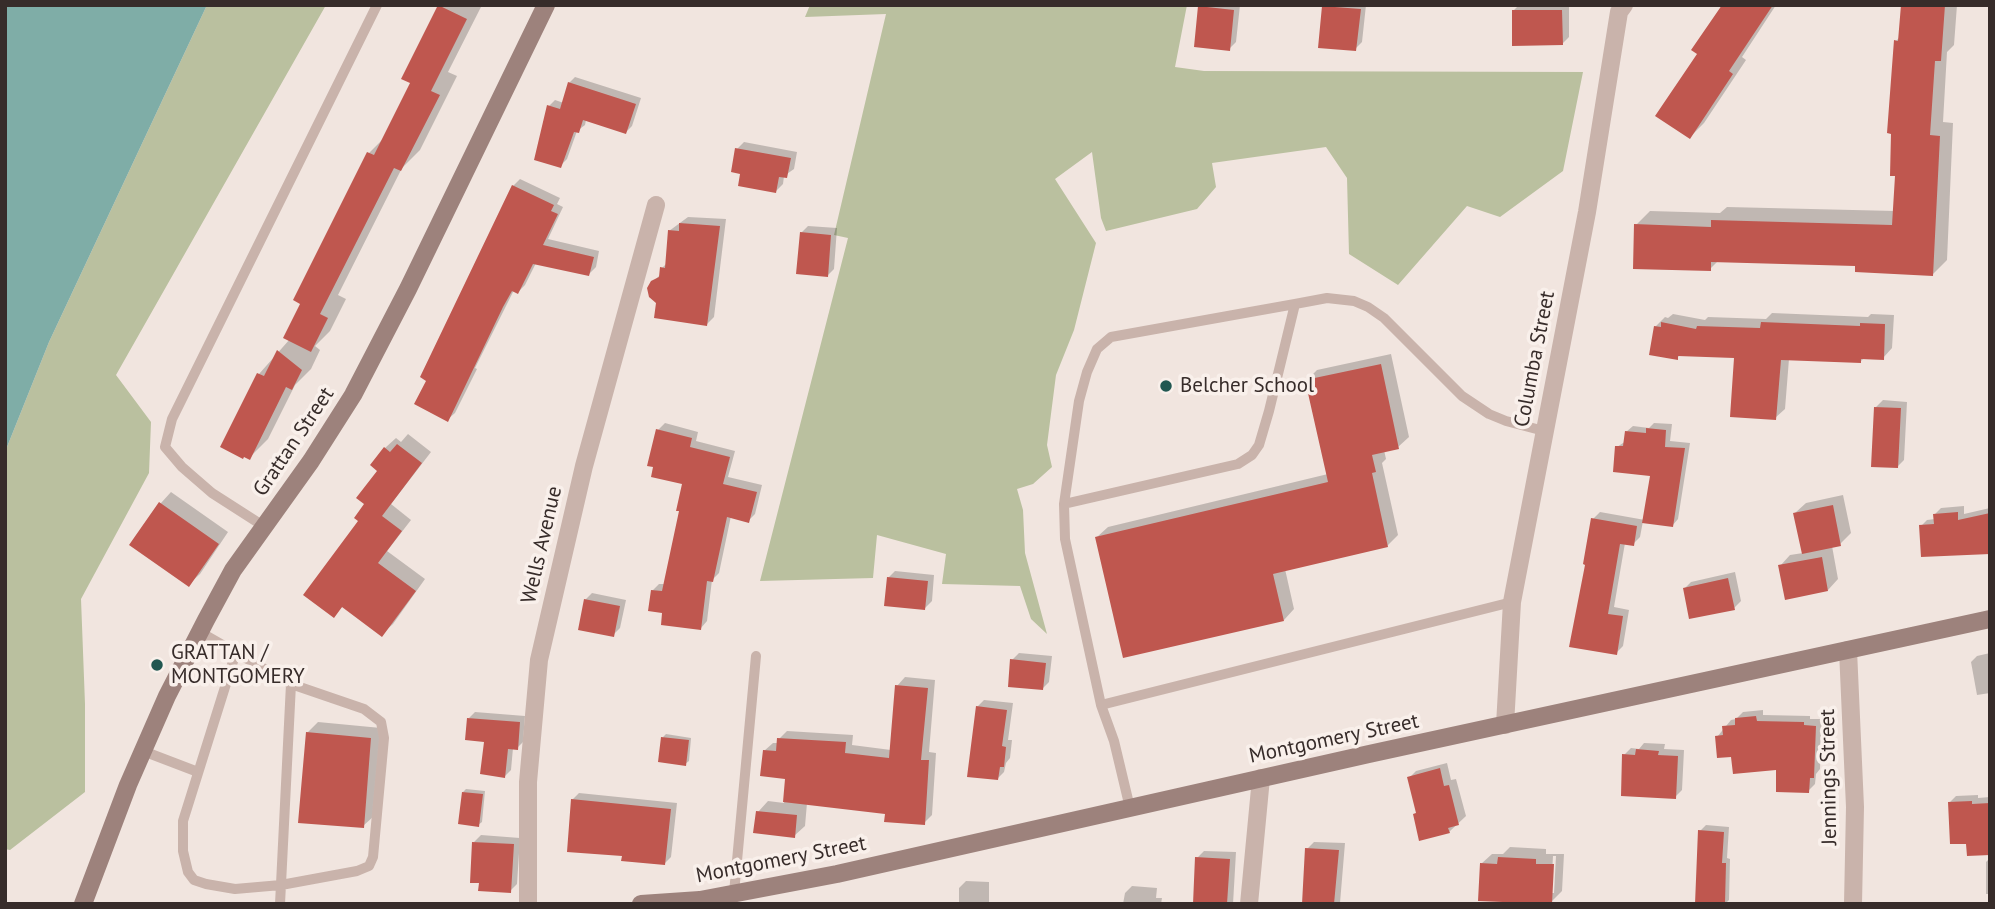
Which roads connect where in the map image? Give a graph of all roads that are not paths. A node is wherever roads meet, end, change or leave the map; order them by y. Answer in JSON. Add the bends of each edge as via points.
{"nodes":[{"id":1,"x":377,"y":5,"type":"edge"},
{"id":2,"x":546,"y":5,"type":"edge"},
{"id":3,"x":1620,"y":7,"type":"edge"},
{"id":4,"x":656,"y":205,"type":"dead end"},
{"id":5,"x":1295,"y":304,"type":"junction"},
{"id":6,"x":1544,"y":431,"type":"junction"},
{"id":7,"x":1064,"y":504,"type":"junction"},
{"id":8,"x":265,"y":527,"type":"junction"},
{"id":9,"x":1512,"y":602,"type":"junction"},
{"id":10,"x":1990,"y":619,"type":"edge"},
{"id":11,"x":200,"y":632,"type":"junction"},
{"id":12,"x":1848,"y":650,"type":"junction"},
{"id":13,"x":236,"y":652,"type":"junction"},
{"id":14,"x":756,"y":656,"type":"dead end"},
{"id":15,"x":291,"y":684,"type":"junction"},
{"id":16,"x":1101,"y":705,"type":"junction"},
{"id":17,"x":1505,"y":725,"type":"junction"},
{"id":18,"x":143,"y":751,"type":"junction"},
{"id":19,"x":198,"y":772,"type":"junction"},
{"id":20,"x":1261,"y":778,"type":"junction"},
{"id":21,"x":1130,"y":808,"type":"junction"},
{"id":22,"x":281,"y":885,"type":"junction"},
{"id":23,"x":734,"y":893,"type":"junction"},
{"id":24,"x":681,"y":902,"type":"edge"},
{"id":25,"x":83,"y":904,"type":"edge"},
{"id":26,"x":281,"y":904,"type":"edge"},
{"id":27,"x":528,"y":904,"type":"edge"},
{"id":28,"x":641,"y":904,"type":"edge"},
{"id":29,"x":1249,"y":904,"type":"edge"},
{"id":30,"x":1853,"y":904,"type":"edge"}],
"edges":[{"from":1,"to":8,"type":"lane","via":[[172,419],[165,447],[212,493]]},
{"from":2,"to":8,"type":"main road","name":"Grattan Street","via":[[353,396]]},
{"from":3,"to":6,"type":"street","name":"Columba Street","via":[[1587,212]]},
{"from":4,"to":27,"type":"street","name":"Wells Avenue","via":[[584,466],[539,660],[528,782]]},
{"from":5,"to":6,"type":"lane","via":[[1327,298],[1368,307],[1462,396],[1489,414]]},
{"from":5,"to":7,"type":"lane","via":[[1269,411],[1252,455],[1238,464]]},
{"from":5,"to":7,"type":"lane","via":[[1111,337],[1097,349],[1079,401]]},
{"from":6,"to":9,"type":"street","name":"Columba Street"},
{"from":7,"to":16,"type":"lane","via":[[1065,540]]},
{"from":8,"to":11,"type":"main road","name":"Grattan Street","via":[[233,570]]},
{"from":9,"to":16,"type":"lane"},
{"from":9,"to":17,"type":"street","name":"Columba Street"},
{"from":10,"to":12,"type":"main road","name":"Montgomery Street"},
{"from":11,"to":13,"type":"lane"},
{"from":11,"to":18,"type":"main road","name":"Grattan Street"},
{"from":12,"to":17,"type":"main road","name":"Montgomery Street"},
{"from":12,"to":30,"type":"street","name":"Jennings Street","via":[[1855,807]]},
{"from":13,"to":15,"type":"lane"},
{"from":13,"to":19,"type":"lane"},
{"from":14,"to":23,"type":"lane"},
{"from":15,"to":22,"type":"lane"},
{"from":15,"to":22,"type":"lane","via":[[364,709],[381,722],[384,738],[369,866]]},
{"from":16,"to":21,"type":"lane"},
{"from":17,"to":20,"type":"main road","name":"Montgomery Street"},
{"from":18,"to":19,"type":"lane"},
{"from":18,"to":25,"type":"main road","name":"Grattan Street"},
{"from":19,"to":22,"type":"lane","via":[[183,821],[188,872],[194,880],[235,889]]},
{"from":20,"to":21,"type":"main road","name":"Montgomery Street"},
{"from":20,"to":29,"type":"street"},
{"from":21,"to":23,"type":"main road","name":"Montgomery Street"},
{"from":22,"to":26,"type":"lane"},
{"from":23,"to":24,"type":"main road","name":"Montgomery Street"},
{"from":24,"to":28,"type":"main road","name":"Montgomery Street"}]}
